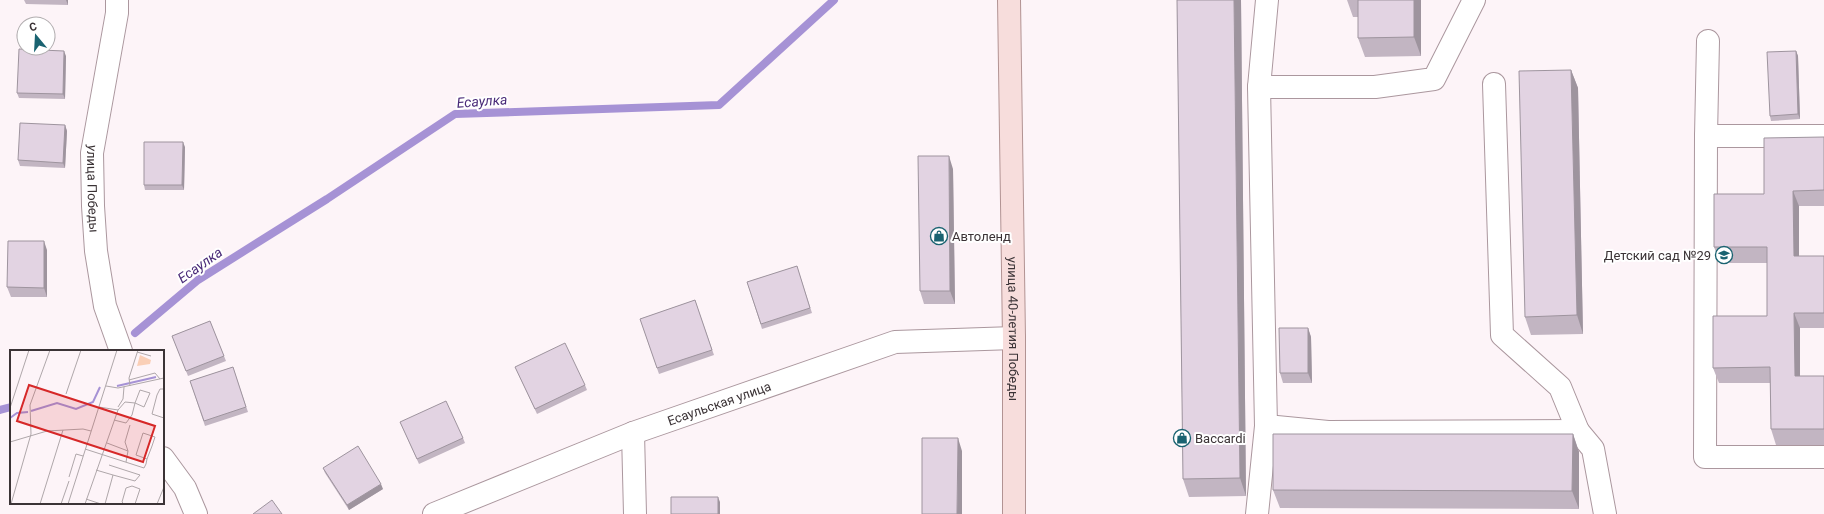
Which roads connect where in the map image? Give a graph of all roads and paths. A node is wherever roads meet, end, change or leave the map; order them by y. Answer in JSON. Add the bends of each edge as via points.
{"nodes":[{"id":1,"x":117,"y":0,"type":"edge"},
{"id":2,"x":1009,"y":0,"type":"edge"},
{"id":3,"x":1267,"y":0,"type":"edge"},
{"id":4,"x":1474,"y":0,"type":"edge"},
{"id":5,"x":1708,"y":41,"type":"dead end"},
{"id":6,"x":1494,"y":84,"type":"dead end"},
{"id":7,"x":1259,"y":87,"type":"junction"},
{"id":8,"x":1706,"y":136,"type":"junction"},
{"id":9,"x":1824,"y":136,"type":"edge"},
{"id":10,"x":1014,"y":338,"type":"junction"},
{"id":11,"x":121,"y":350,"type":"edge"},
{"id":12,"x":1266,"y":426,"type":"junction"},
{"id":13,"x":1578,"y":432,"type":"junction"},
{"id":14,"x":633,"y":433,"type":"junction"},
{"id":15,"x":1824,"y":457,"type":"edge"},
{"id":16,"x":164,"y":459,"type":"edge"},
{"id":17,"x":196,"y":514,"type":"edge"},
{"id":18,"x":434,"y":514,"type":"edge"},
{"id":19,"x":635,"y":514,"type":"edge"},
{"id":20,"x":1014,"y":514,"type":"edge"},
{"id":21,"x":1257,"y":514,"type":"edge"},
{"id":22,"x":1605,"y":514,"type":"edge"}],
"edges":[{"from":1,"to":11,"type":"street","name":"улица Победы","via":[[117,13],[92,154],[96,251],[105,306]]},
{"from":2,"to":10,"type":"main road","name":"улица 40-летия Победы"},
{"from":3,"to":7,"type":"street"},
{"from":4,"to":7,"type":"street","via":[[1434,79],[1375,87]]},
{"from":5,"to":8,"type":"street"},
{"from":6,"to":13,"type":"street","via":[[1502,335],[1560,387]]},
{"from":7,"to":12,"type":"street"},
{"from":8,"to":9,"type":"street"},
{"from":8,"to":15,"type":"street","via":[[1705,457]]},
{"from":10,"to":14,"type":"street","name":"Есаульская улица","via":[[895,342]]},
{"from":10,"to":20,"type":"main road","name":"улица 40-летия Победы"},
{"from":12,"to":13,"type":"street","via":[[1328,432]]},
{"from":12,"to":21,"type":"street"},
{"from":13,"to":22,"type":"street","via":[[1593,449]]},
{"from":14,"to":18,"type":"street","name":"Есаульская улица"},
{"from":14,"to":19,"type":"street"},
{"from":16,"to":17,"type":"street","via":[[185,488]]}]}
